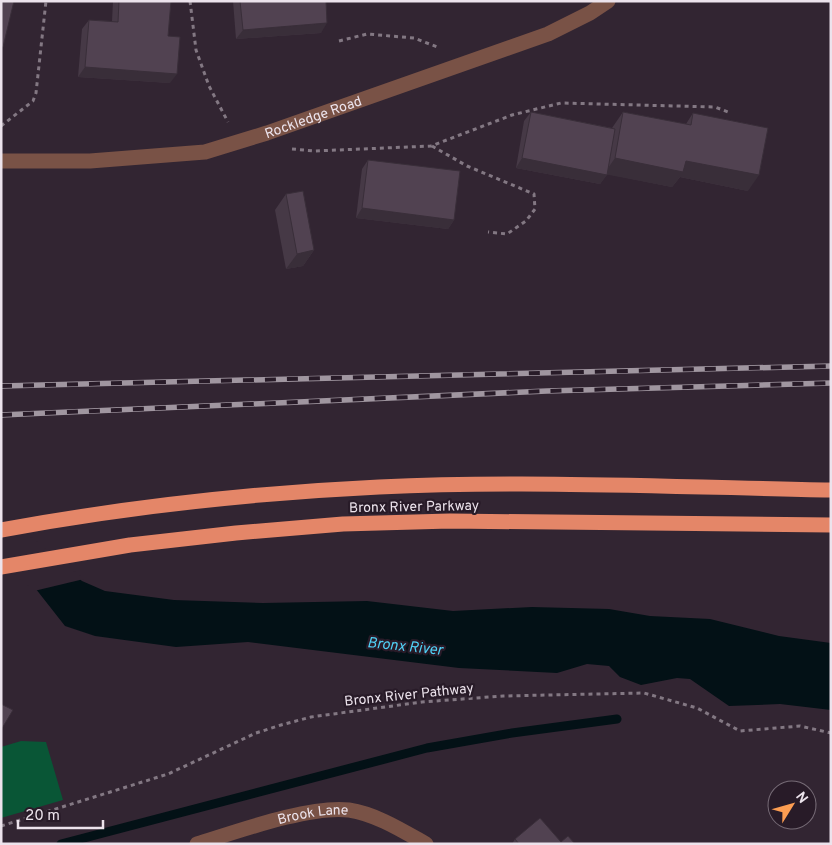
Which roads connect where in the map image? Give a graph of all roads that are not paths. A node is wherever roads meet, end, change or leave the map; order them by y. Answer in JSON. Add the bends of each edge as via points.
{"nodes":[{"id":1,"x":608,"y":1,"type":"edge"},
{"id":2,"x":1,"y":161,"type":"edge"},
{"id":3,"x":831,"y":490,"type":"edge"},
{"id":4,"x":831,"y":525,"type":"edge"},
{"id":5,"x":1,"y":530,"type":"edge"},
{"id":6,"x":1,"y":567,"type":"edge"},
{"id":7,"x":197,"y":844,"type":"edge"},
{"id":8,"x":426,"y":844,"type":"edge"}],
"edges":[{"from":1,"to":2,"type":"street","name":"Rockledge Road","via":[[548,34],[205,152],[90,161]]},
{"from":3,"to":5,"type":"highway","name":"Bronx River Parkway","via":[[380,487],[181,502]]},
{"from":4,"to":6,"type":"highway","name":"Bronx River Parkway","via":[[394,522],[219,534]]},
{"from":7,"to":8,"type":"street","name":"Brook Lane","via":[[326,810],[350,810],[378,819]]}]}
